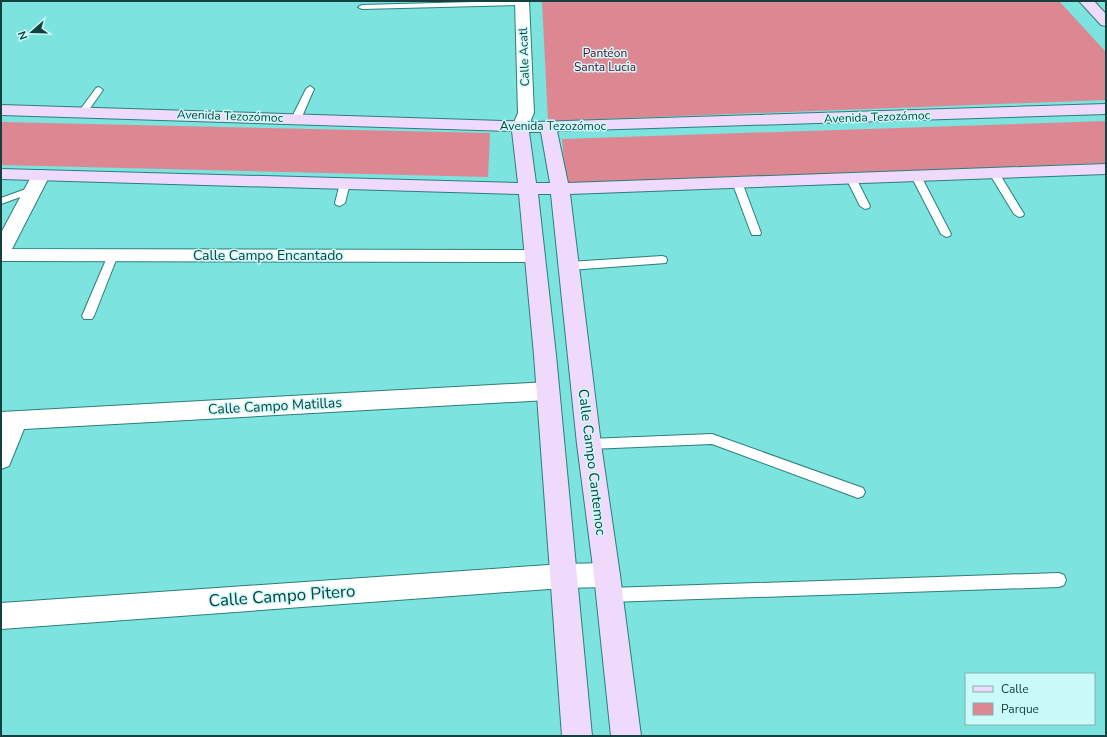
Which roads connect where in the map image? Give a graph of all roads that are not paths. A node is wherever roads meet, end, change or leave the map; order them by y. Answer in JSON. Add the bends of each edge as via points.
{"nodes":[{"id":1,"x":1086,"y":1,"type":"edge"},
{"id":2,"x":522,"y":2,"type":"edge"},
{"id":3,"x":362,"y":7,"type":"dead end"},
{"id":4,"x":1106,"y":22,"type":"edge"},
{"id":5,"x":310,"y":89,"type":"dead end"},
{"id":6,"x":99,"y":90,"type":"dead end"},
{"id":7,"x":1106,"y":109,"type":"edge"},
{"id":8,"x":1,"y":110,"type":"edge"},
{"id":9,"x":83,"y":112,"type":"junction"},
{"id":10,"x":296,"y":119,"type":"junction"},
{"id":11,"x":523,"y":120,"type":"junction"},
{"id":12,"x":548,"y":127,"type":"junction"},
{"id":13,"x":1106,"y":169,"type":"edge"},
{"id":14,"x":994,"y":173,"type":"junction"},
{"id":15,"x":1,"y":174,"type":"edge"},
{"id":16,"x":916,"y":176,"type":"junction"},
{"id":17,"x":851,"y":178,"type":"junction"},
{"id":18,"x":37,"y":182,"type":"junction"},
{"id":19,"x":737,"y":182,"type":"junction"},
{"id":20,"x":345,"y":183,"type":"junction"},
{"id":21,"x":528,"y":188,"type":"junction"},
{"id":22,"x":560,"y":189,"type":"junction"},
{"id":23,"x":1,"y":201,"type":"edge"},
{"id":24,"x":340,"y":203,"type":"dead end"},
{"id":25,"x":865,"y":206,"type":"dead end"},
{"id":26,"x":1019,"y":214,"type":"dead end"},
{"id":27,"x":756,"y":233,"type":"dead end"},
{"id":28,"x":946,"y":234,"type":"dead end"},
{"id":29,"x":1,"y":251,"type":"edge"},
{"id":30,"x":1,"y":255,"type":"edge"},
{"id":31,"x":113,"y":255,"type":"junction"},
{"id":32,"x":535,"y":256,"type":"junction"},
{"id":33,"x":662,"y":260,"type":"dead end"},
{"id":34,"x":569,"y":266,"type":"junction"},
{"id":35,"x":88,"y":316,"type":"dead end"},
{"id":36,"x":548,"y":391,"type":"junction"},
{"id":37,"x":8,"y":421,"type":"edge"},
{"id":38,"x":589,"y":444,"type":"junction"},
{"id":39,"x":1,"y":459,"type":"edge"},
{"id":40,"x":858,"y":492,"type":"dead end"},
{"id":41,"x":563,"y":576,"type":"junction"},
{"id":42,"x":1059,"y":580,"type":"dead end"},
{"id":43,"x":608,"y":585,"type":"junction"},
{"id":44,"x":1,"y":616,"type":"edge"},
{"id":45,"x":577,"y":736,"type":"edge"},
{"id":46,"x":626,"y":736,"type":"edge"}],
"edges":[{"from":1,"to":4,"type":"main road"},
{"from":2,"to":3,"type":"lane"},
{"from":2,"to":11,"type":"street","name":"Calle Acatl"},
{"from":5,"to":10,"type":"lane"},
{"from":6,"to":9,"type":"lane"},
{"from":7,"to":12,"type":"main road","name":"Avenida Tezozómoc"},
{"from":8,"to":9,"type":"main road","name":"Avenida Tezozómoc"},
{"from":9,"to":10,"type":"main road","name":"Avenida Tezozómoc"},
{"from":10,"to":11,"type":"main road","name":"Avenida Tezozómoc"},
{"from":11,"to":12,"type":"street"},
{"from":11,"to":21,"type":"main road","name":"Calle Acatl"},
{"from":12,"to":22,"type":"main road"},
{"from":13,"to":14,"type":"main road"},
{"from":14,"to":16,"type":"main road"},
{"from":14,"to":26,"type":"lane"},
{"from":15,"to":18,"type":"main road"},
{"from":16,"to":17,"type":"main road"},
{"from":16,"to":28,"type":"lane"},
{"from":17,"to":19,"type":"main road"},
{"from":17,"to":25,"type":"lane"},
{"from":18,"to":20,"type":"main road"},
{"from":18,"to":23,"type":"lane"},
{"from":18,"to":29,"type":"street"},
{"from":19,"to":22,"type":"main road"},
{"from":19,"to":27,"type":"lane"},
{"from":20,"to":21,"type":"main road"},
{"from":20,"to":24,"type":"lane"},
{"from":21,"to":22,"type":"main road"},
{"from":21,"to":32,"type":"main road"},
{"from":22,"to":34,"type":"main road","name":"Calle Campo Cantemoc"},
{"from":30,"to":31,"type":"street","name":"Calle Campo Encantado"},
{"from":31,"to":32,"type":"street","name":"Calle Campo Encantado"},
{"from":31,"to":35,"type":"lane"},
{"from":32,"to":36,"type":"main road"},
{"from":33,"to":34,"type":"lane"},
{"from":34,"to":38,"type":"main road","name":"Calle Campo Cantemoc"},
{"from":36,"to":37,"type":"street","name":"Calle Campo Matillas"},
{"from":36,"to":41,"type":"main road"},
{"from":37,"to":39,"type":"street"},
{"from":38,"to":40,"type":"lane","via":[[712,440]]},
{"from":38,"to":43,"type":"main road","name":"Calle Campo Cantemoc"},
{"from":41,"to":43,"type":"street","name":"Calle Campo Pitero"},
{"from":41,"to":44,"type":"street","name":"Calle Campo Pitero"},
{"from":41,"to":45,"type":"main road"},
{"from":42,"to":43,"type":"lane"},
{"from":43,"to":46,"type":"main road","name":"Calle Campo Cantemoc"}]}
